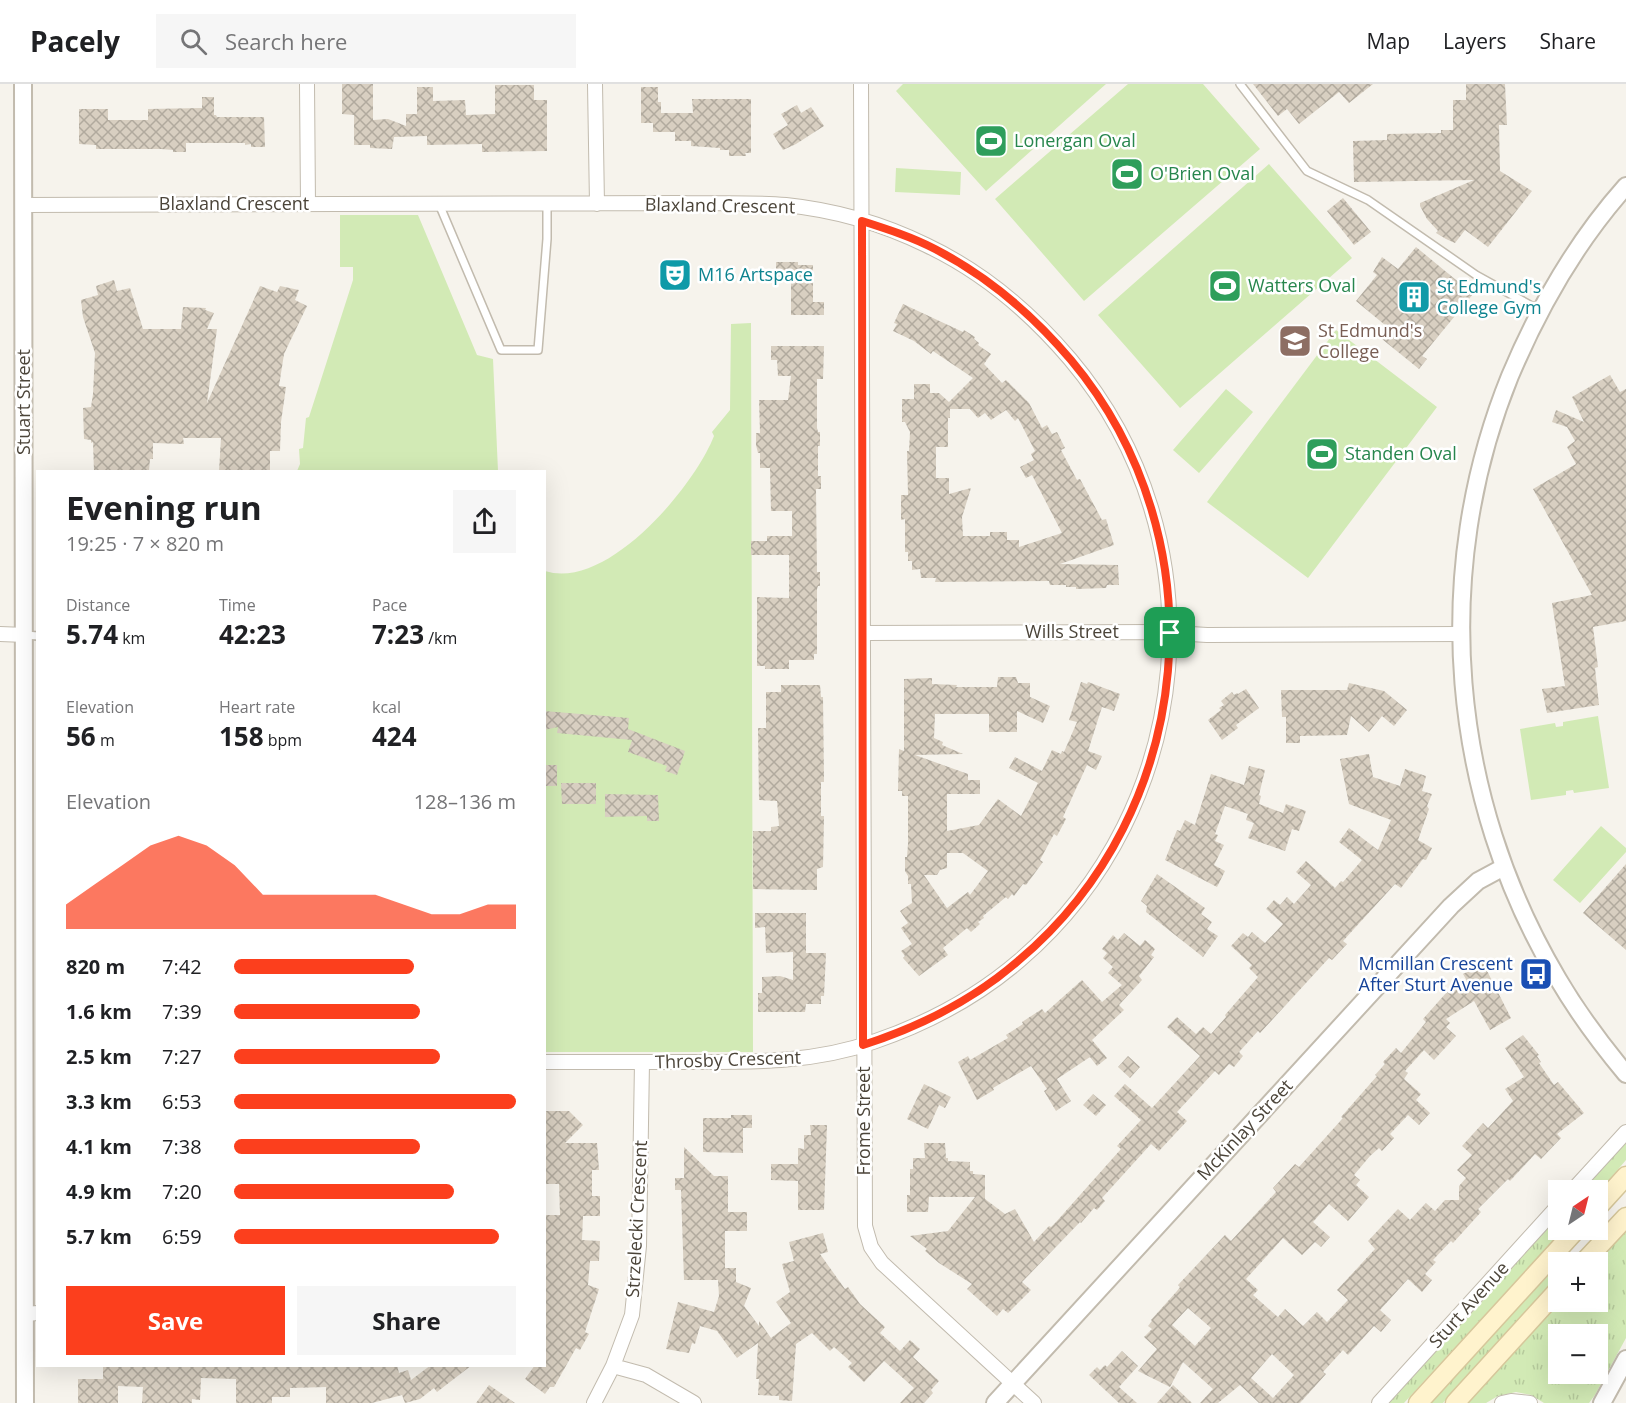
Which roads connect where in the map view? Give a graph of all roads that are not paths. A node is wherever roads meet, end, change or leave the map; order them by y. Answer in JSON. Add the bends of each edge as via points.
{"nodes":[{"id":1,"x":23,"y":84,"type":"edge"},
{"id":2,"x":307,"y":84,"type":"edge"},
{"id":3,"x":595,"y":84,"type":"edge"},
{"id":4,"x":861,"y":84,"type":"edge"},
{"id":5,"x":1240,"y":84,"type":"edge"},
{"id":6,"x":1626,"y":186,"type":"edge"},
{"id":7,"x":308,"y":204,"type":"junction"},
{"id":8,"x":439,"y":204,"type":"junction"},
{"id":9,"x":547,"y":204,"type":"junction"},
{"id":10,"x":597,"y":204,"type":"junction"},
{"id":11,"x":24,"y":205,"type":"junction"},
{"id":12,"x":862,"y":221,"type":"junction"},
{"id":13,"x":1540,"y":311,"type":"junction"},
{"id":14,"x":863,"y":633,"type":"junction"},
{"id":15,"x":1170,"y":633,"type":"junction"},
{"id":16,"x":0,"y":634,"type":"edge"},
{"id":17,"x":1461,"y":634,"type":"junction"},
{"id":18,"x":31,"y":635,"type":"edge"},
{"id":19,"x":1504,"y":867,"type":"junction"},
{"id":20,"x":863,"y":1045,"type":"junction"},
{"id":21,"x":546,"y":1062,"type":"edge"},
{"id":22,"x":642,"y":1062,"type":"junction"},
{"id":23,"x":32,"y":1064,"type":"edge"},
{"id":24,"x":1626,"y":1074,"type":"edge"},
{"id":25,"x":1626,"y":1132,"type":"edge"},
{"id":26,"x":1626,"y":1176,"type":"edge"},
{"id":27,"x":1582,"y":1180,"type":"edge"},
{"id":28,"x":1608,"y":1196,"type":"edge"},
{"id":29,"x":1548,"y":1217,"type":"edge"},
{"id":30,"x":1626,"y":1217,"type":"edge"},
{"id":31,"x":1567,"y":1240,"type":"edge"},
{"id":32,"x":1593,"y":1252,"type":"edge"},
{"id":33,"x":1548,"y":1301,"type":"edge"},
{"id":34,"x":31,"y":1314,"type":"edge"},
{"id":35,"x":1626,"y":1359,"type":"edge"},
{"id":36,"x":613,"y":1366,"type":"junction"},
{"id":37,"x":1013,"y":1384,"type":"junction"},
{"id":38,"x":25,"y":1403,"type":"edge"},
{"id":39,"x":594,"y":1403,"type":"edge"},
{"id":40,"x":694,"y":1403,"type":"edge"},
{"id":41,"x":995,"y":1403,"type":"edge"},
{"id":42,"x":1034,"y":1403,"type":"edge"},
{"id":43,"x":1379,"y":1403,"type":"edge"},
{"id":44,"x":1418,"y":1403,"type":"edge"},
{"id":45,"x":1455,"y":1403,"type":"edge"},
{"id":46,"x":1502,"y":1403,"type":"edge"},
{"id":47,"x":1530,"y":1403,"type":"edge"},
{"id":48,"x":1602,"y":1403,"type":"edge"}],
"edges":[{"from":1,"to":11,"type":"street","name":"Stuart Street"},
{"from":2,"to":7,"type":"street"},
{"from":3,"to":10,"type":"street"},
{"from":4,"to":12,"type":"street","name":"Frome Street"},
{"from":5,"to":13,"type":"lane","via":[[1307,171],[1365,198],[1476,275]]},
{"from":6,"to":13,"type":"street","via":[[1573,255]]},
{"from":7,"to":8,"type":"street","name":"Blaxland Crescent"},
{"from":7,"to":11,"type":"street","name":"Blaxland Crescent"},
{"from":8,"to":9,"type":"street","name":"Blaxland Crescent"},
{"from":8,"to":9,"type":"lane","via":[[501,350],[538,350]]},
{"from":9,"to":10,"type":"street","name":"Blaxland Crescent"},
{"from":10,"to":12,"type":"street","name":"Blaxland Crescent","via":[[783,205]]},
{"from":11,"to":18,"type":"street","name":"Stuart Street"},
{"from":12,"to":14,"type":"street","name":"Frome Street"},
{"from":12,"to":15,"type":"street","name":"Blaxland Crescent","via":[[920,242],[978,275],[1038,324],[1085,377],[1122,437],[1151,506],[1166,569]]},
{"from":13,"to":17,"type":"street","via":[[1502,397],[1479,474],[1463,564]]},
{"from":14,"to":15,"type":"street","name":"Wills Street"},
{"from":14,"to":20,"type":"street","name":"Frome Street"},
{"from":15,"to":17,"type":"street","name":"Wills Street"},
{"from":15,"to":20,"type":"street","name":"Throsby Crescent","via":[[1165,700],[1153,753],[1131,812],[1090,883],[1042,939],[988,984],[945,1011]]},
{"from":16,"to":18,"type":"street"},
{"from":17,"to":19,"type":"street","via":[[1473,763]]},
{"from":18,"to":23,"type":"street","name":"Stuart Street"},
{"from":19,"to":24,"type":"street","via":[[1559,982]]},
{"from":19,"to":37,"type":"street","name":"McKinlay Street","via":[[1478,881],[1451,906]]},
{"from":20,"to":22,"type":"street","name":"Throsby Crescent","via":[[771,1062]]},
{"from":20,"to":37,"type":"street","name":"Frome Street","via":[[864,1222],[871,1247],[888,1269]]},
{"from":21,"to":22,"type":"street","name":"Throsby Crescent"},
{"from":22,"to":36,"type":"street","name":"Strzelecki Crescent","via":[[637,1269],[632,1315]]},
{"from":23,"to":34,"type":"street","name":"Stuart Street"},
{"from":25,"to":27,"type":"street"},
{"from":26,"to":28,"type":"main road"},
{"from":29,"to":43,"type":"street","name":"Sturt Avenue"},
{"from":30,"to":32,"type":"main road"},
{"from":31,"to":44,"type":"main road","name":"Sturt Avenue"},
{"from":33,"to":45,"type":"main road"},
{"from":34,"to":38,"type":"street","name":"Stuart Street"},
{"from":35,"to":48,"type":"street"},
{"from":36,"to":39,"type":"street","name":"Strzelecki Crescent"},
{"from":36,"to":40,"type":"street","via":[[646,1375]]},
{"from":37,"to":41,"type":"street","name":"McKinlay Street"},
{"from":37,"to":42,"type":"street","name":"Frome Street"},
{"from":46,"to":47,"type":"street"}]}
